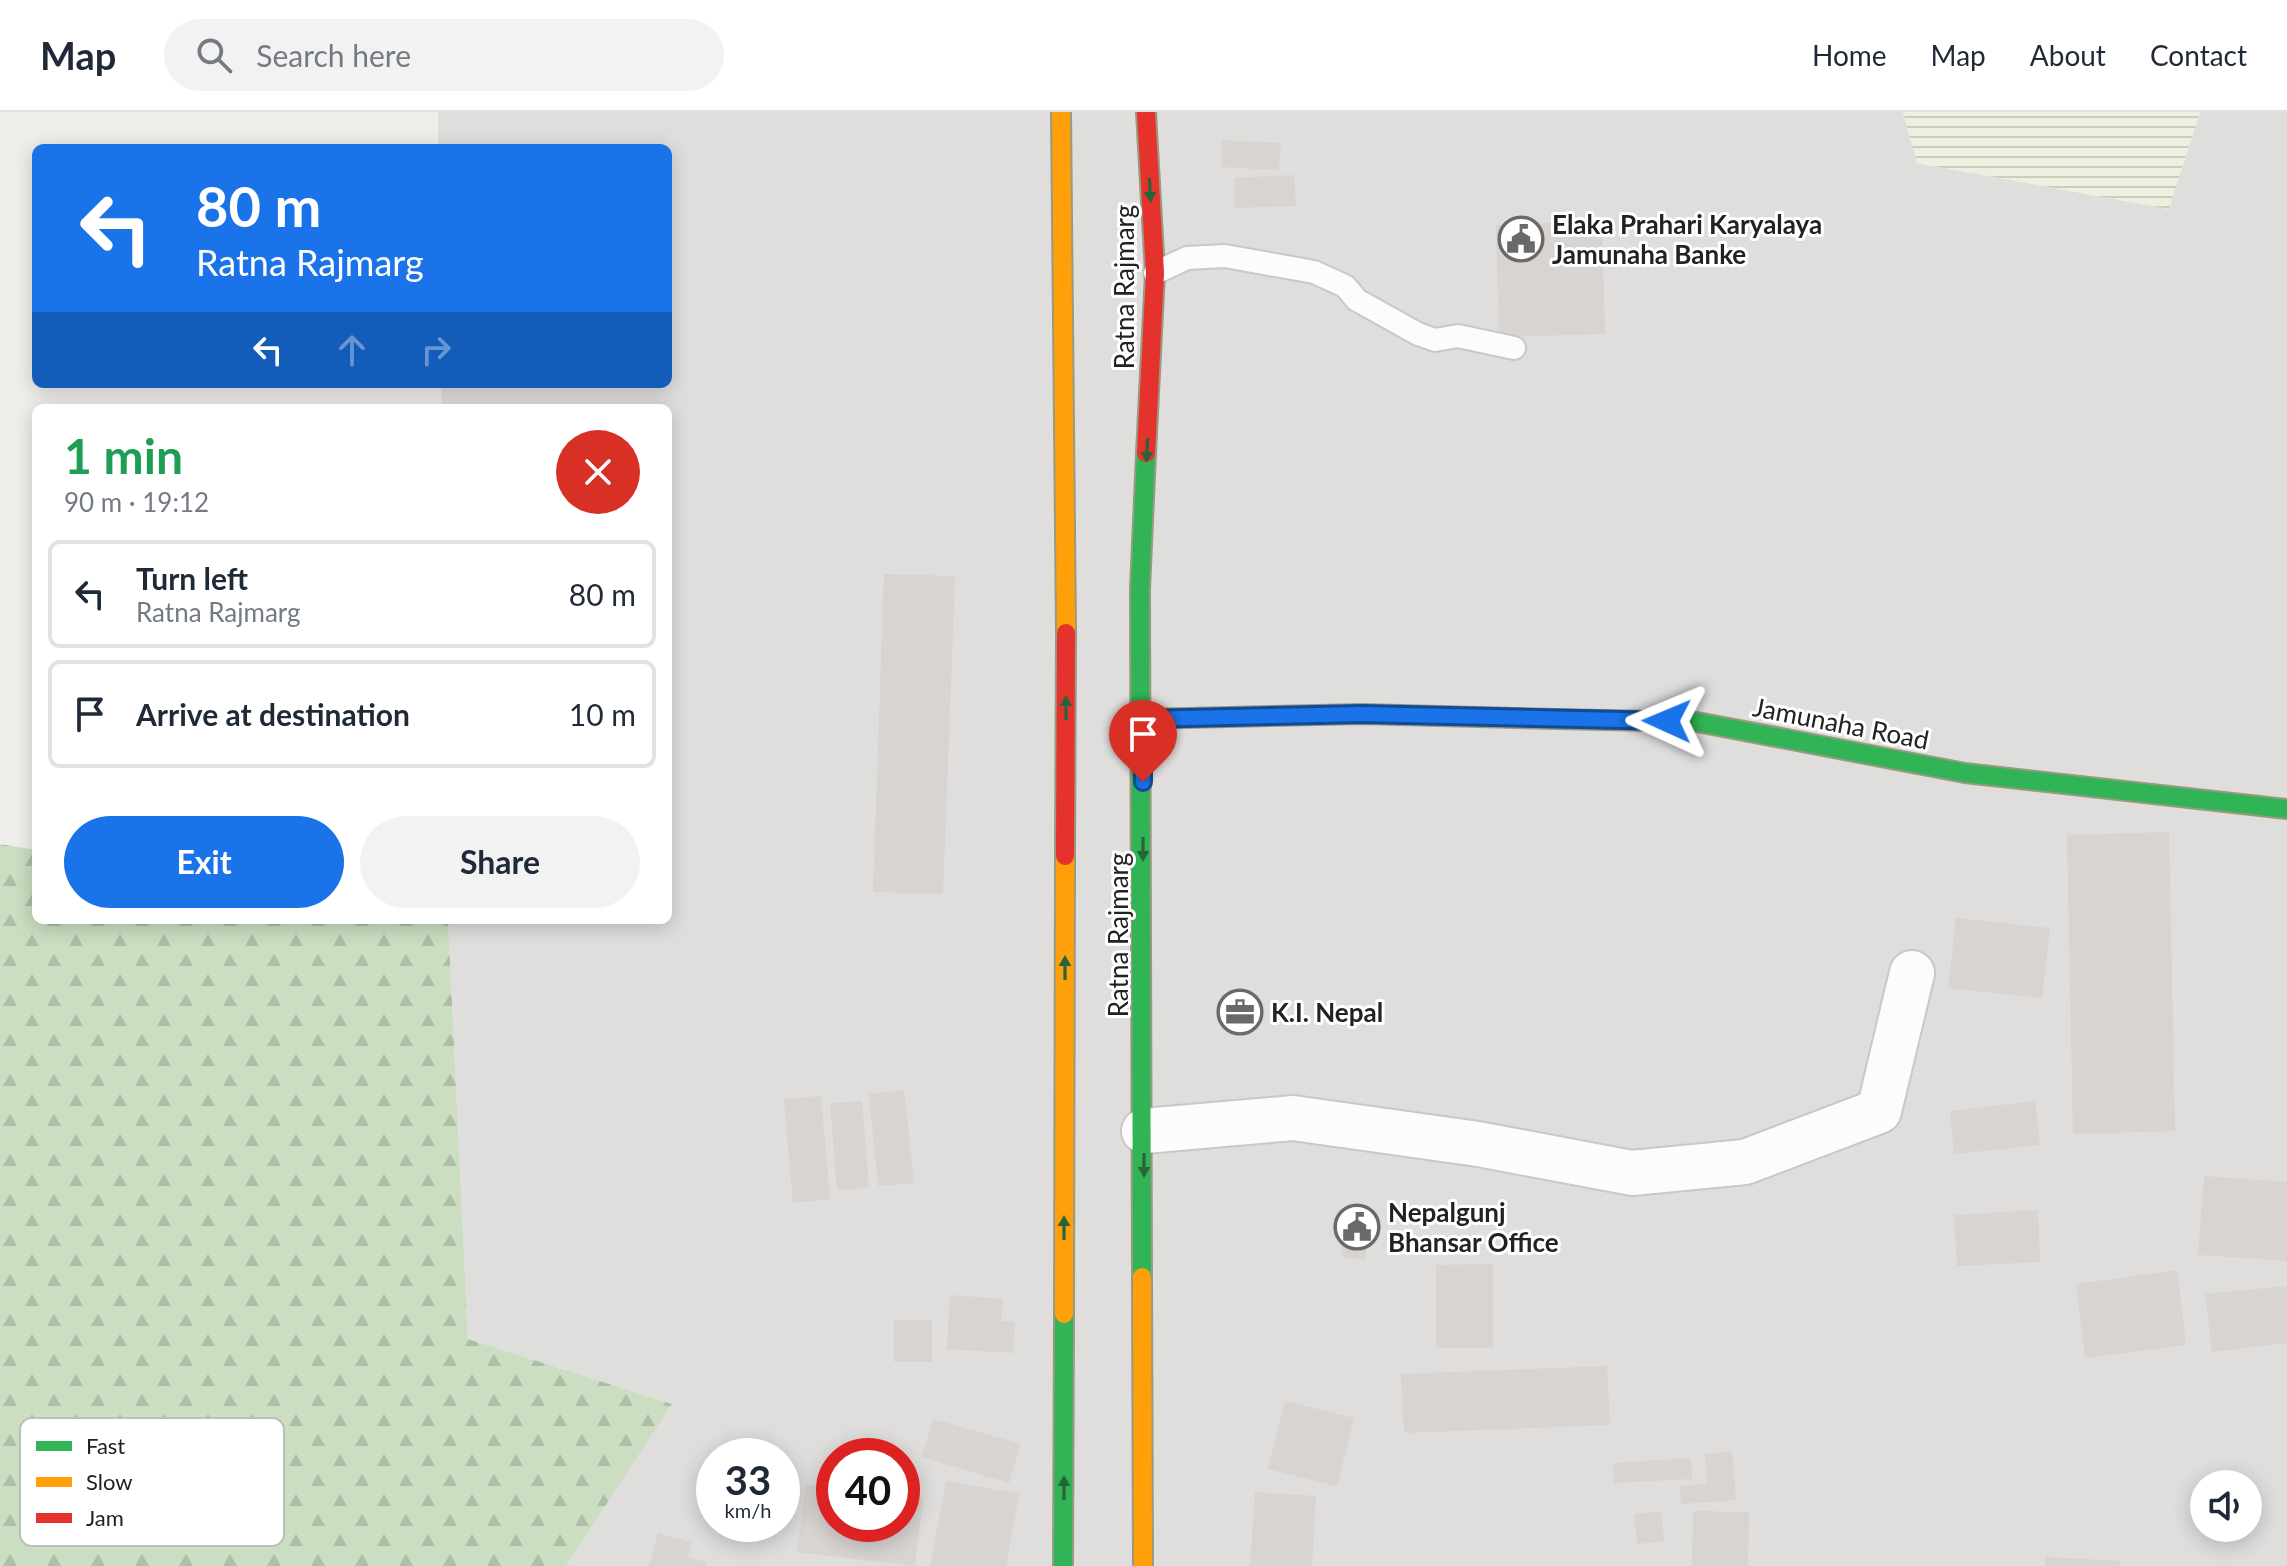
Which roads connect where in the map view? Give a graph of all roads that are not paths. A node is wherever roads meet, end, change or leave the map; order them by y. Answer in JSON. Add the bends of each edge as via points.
{"nodes":[{"id":1,"x":1061,"y":112,"type":"edge"},
{"id":2,"x":1146,"y":112,"type":"edge"},
{"id":3,"x":1155,"y":273,"type":"junction"},
{"id":4,"x":1514,"y":348,"type":"dead end"},
{"id":5,"x":1143,"y":719,"type":"junction"},
{"id":6,"x":2287,"y":809,"type":"edge"},
{"id":7,"x":1912,"y":973,"type":"dead end"},
{"id":8,"x":1144,"y":1131,"type":"junction"},
{"id":9,"x":1063,"y":1566,"type":"edge"},
{"id":10,"x":1143,"y":1566,"type":"edge"}],
"edges":[{"from":9,"to":1,"type":"main road","name":"Ratna Rajmarg","one_way":true,"via":[[1066,689]]},
{"from":2,"to":3,"type":"main road","name":"Ratna Rajmarg","one_way":true},
{"from":3,"to":4,"type":"lane","via":[[1187,258],[1225,256],[1314,272],[1418,334]]},
{"from":3,"to":5,"type":"main road","name":"Ratna Rajmarg","one_way":true,"via":[[1140,589]]},
{"from":5,"to":6,"type":"main road","name":"Jamunaha Road","via":[[1362,714],[1697,722],[1965,773]]},
{"from":5,"to":8,"type":"main road","name":"Ratna Rajmarg","one_way":true},
{"from":7,"to":8,"type":"street","via":[[1879,1111],[1745,1162],[1632,1173],[1293,1118]]},
{"from":8,"to":10,"type":"main road","name":"Ratna Rajmarg","one_way":true}]}
